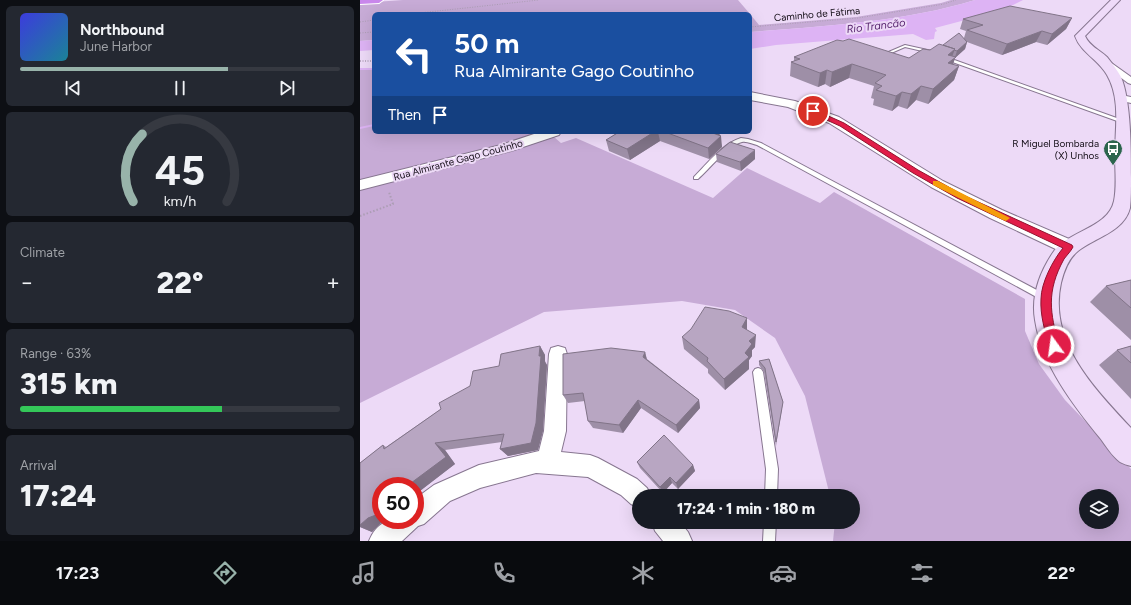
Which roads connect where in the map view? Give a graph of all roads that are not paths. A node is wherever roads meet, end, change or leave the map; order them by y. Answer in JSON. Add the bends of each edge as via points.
{"nodes":[{"id":1,"x":379,"y":0,"type":"edge"},
{"id":2,"x":1116,"y":0,"type":"edge"},
{"id":3,"x":360,"y":1,"type":"edge"},
{"id":4,"x":881,"y":56,"type":"edge"},
{"id":5,"x":1103,"y":60,"type":"junction"},
{"id":6,"x":1131,"y":81,"type":"edge"},
{"id":7,"x":752,"y":96,"type":"edge"},
{"id":8,"x":1126,"y":99,"type":"edge"},
{"id":9,"x":1122,"y":121,"type":"junction"},
{"id":10,"x":548,"y":134,"type":"edge"},
{"id":11,"x":696,"y":178,"type":"dead end"},
{"id":12,"x":360,"y":185,"type":"edge"},
{"id":13,"x":1069,"y":247,"type":"junction"},
{"id":14,"x":1046,"y":298,"type":"junction"},
{"id":15,"x":558,"y":354,"type":"dead end"},
{"id":16,"x":758,"y":372,"type":"dead end"},
{"id":17,"x":1131,"y":451,"type":"edge"},
{"id":18,"x":548,"y":462,"type":"junction"},
{"id":19,"x":771,"y":489,"type":"edge"},
{"id":20,"x":632,"y":490,"type":"edge"},
{"id":21,"x":424,"y":508,"type":"edge"},
{"id":22,"x":397,"y":529,"type":"edge"},
{"id":23,"x":669,"y":529,"type":"edge"},
{"id":24,"x":770,"y":529,"type":"edge"},
{"id":25,"x":382,"y":541,"type":"edge"},
{"id":26,"x":678,"y":541,"type":"edge"},
{"id":27,"x":769,"y":541,"type":"edge"}],
"edges":[{"from":1,"to":3,"type":"highway"},
{"from":2,"to":5,"type":"main road","via":[[1080,36],[1083,45]]},
{"from":4,"to":9,"type":"lane","via":[[905,46],[918,48]]},
{"from":5,"to":6,"type":"street"},
{"from":5,"to":8,"type":"main road"},
{"from":7,"to":13,"type":"street","via":[[791,104],[834,120],[937,184]]},
{"from":8,"to":9,"type":"main road"},
{"from":9,"to":13,"type":"main road","via":[[1125,183],[1122,210],[1110,223]]},
{"from":10,"to":12,"type":"street","name":"Rua Almirante Gago Coutinho","via":[[506,148]]},
{"from":11,"to":14,"type":"lane","via":[[740,140],[759,144]]},
{"from":13,"to":14,"type":"main road","via":[[1061,256],[1052,275]]},
{"from":14,"to":17,"type":"main road","via":[[1054,346],[1090,404]]},
{"from":15,"to":18,"type":"street","via":[[555,431]]},
{"from":16,"to":19,"type":"lane","via":[[772,469]]},
{"from":18,"to":20,"type":"street","via":[[590,466]]},
{"from":18,"to":21,"type":"street","via":[[536,462],[479,477],[442,493]]},
{"from":22,"to":25,"type":"street"},
{"from":23,"to":26,"type":"street"},
{"from":24,"to":27,"type":"lane"}]}
